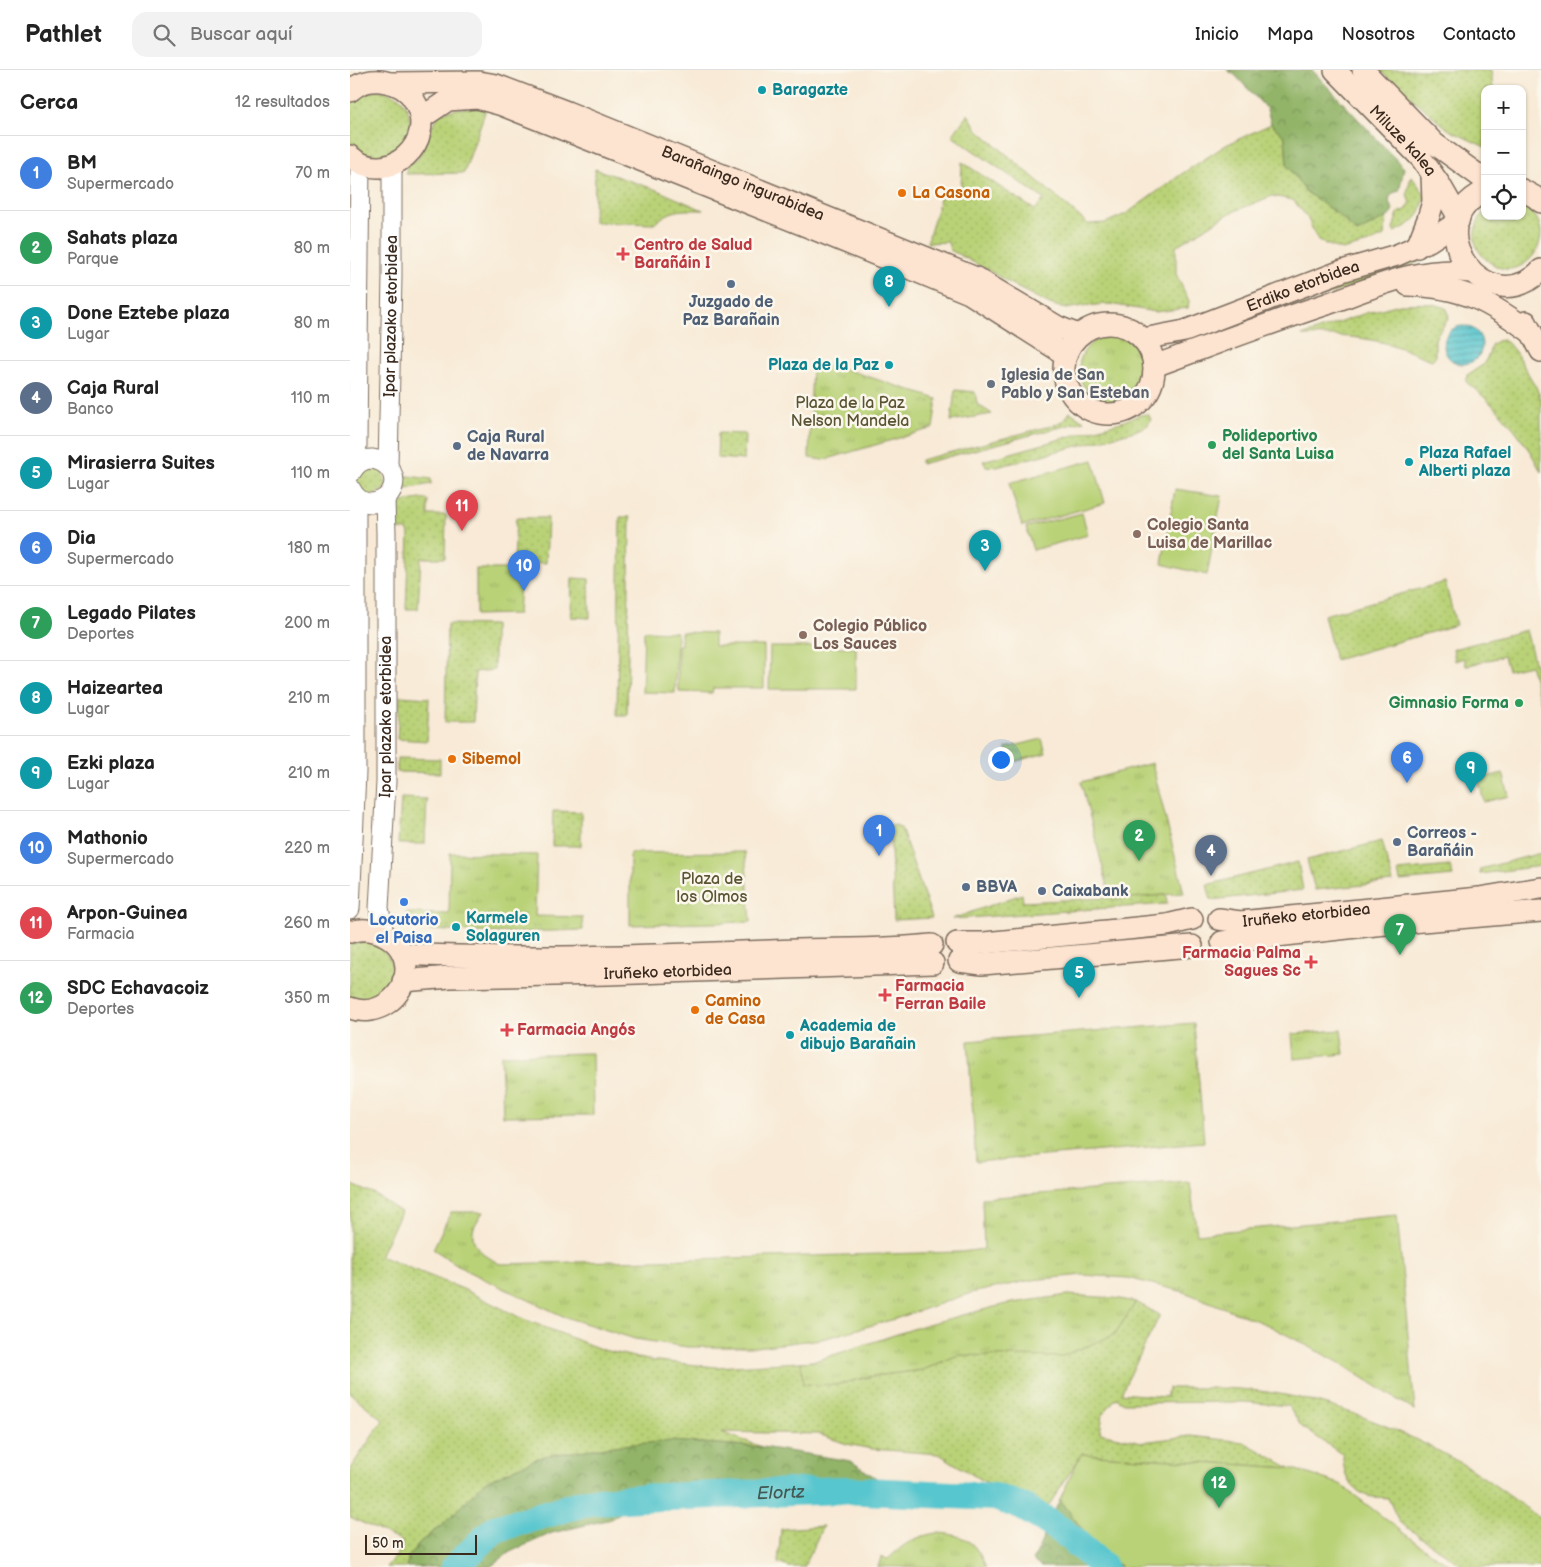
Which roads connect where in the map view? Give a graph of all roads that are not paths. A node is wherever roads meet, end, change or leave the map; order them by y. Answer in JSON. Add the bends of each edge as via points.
{"nodes":[{"id":1,"x":1334,"y":70,"type":"edge"},
{"id":2,"x":1363,"y":70,"type":"edge"},
{"id":3,"x":392,"y":83,"type":"junction"},
{"id":4,"x":351,"y":89,"type":"edge"},
{"id":5,"x":421,"y":118,"type":"junction"},
{"id":6,"x":355,"y":160,"type":"edge"},
{"id":7,"x":392,"y":165,"type":"junction"},
{"id":8,"x":1432,"y":173,"type":"junction"},
{"id":9,"x":1481,"y":177,"type":"edge"},
{"id":10,"x":1481,"y":194,"type":"edge"},
{"id":11,"x":1458,"y":220,"type":"junction"},
{"id":12,"x":1417,"y":246,"type":"junction"},
{"id":13,"x":1541,"y":270,"type":"edge"},
{"id":14,"x":1471,"y":272,"type":"junction"},
{"id":15,"x":1383,"y":284,"type":"junction"},
{"id":16,"x":1500,"y":286,"type":"junction"},
{"id":17,"x":1078,"y":336,"type":"junction"},
{"id":18,"x":1143,"y":339,"type":"junction"},
{"id":19,"x":1537,"y":342,"type":"edge"},
{"id":20,"x":1066,"y":355,"type":"junction"},
{"id":21,"x":1154,"y":366,"type":"junction"},
{"id":22,"x":388,"y":466,"type":"junction"},
{"id":23,"x":352,"y":472,"type":"edge"},
{"id":24,"x":353,"y":491,"type":"edge"},
{"id":25,"x":385,"y":499,"type":"junction"},
{"id":26,"x":1541,"y":888,"type":"edge"},
{"id":27,"x":350,"y":909,"type":"edge"},
{"id":28,"x":1541,"y":911,"type":"edge"},
{"id":29,"x":1192,"y":919,"type":"junction"},
{"id":30,"x":1219,"y":919,"type":"junction"},
{"id":31,"x":350,"y":932,"type":"edge"},
{"id":32,"x":384,"y":934,"type":"junction"},
{"id":33,"x":1222,"y":942,"type":"junction"},
{"id":34,"x":1192,"y":946,"type":"junction"},
{"id":35,"x":958,"y":952,"type":"junction"},
{"id":36,"x":402,"y":954,"type":"junction"},
{"id":37,"x":933,"y":954,"type":"junction"},
{"id":38,"x":403,"y":981,"type":"junction"},
{"id":39,"x":350,"y":1008,"type":"edge"}],
"edges":[{"from":1,"to":8,"type":"main road","name":"Miluze kalea"},
{"from":2,"to":9,"type":"main road","name":"Miluze kalea","via":[[1435,144]]},
{"from":3,"to":4,"type":"main road","name":"Barañaingo ingurabidea","via":[[379,80]]},
{"from":3,"to":5,"type":"main road","via":[[412,97]]},
{"from":3,"to":17,"type":"main road","name":"Barañaingo ingurabidea","via":[[479,82],[496,85],[976,278]]},
{"from":5,"to":7,"type":"main road","via":[[415,147]]},
{"from":5,"to":20,"type":"main road","name":"Barañaingo ingurabidea","via":[[448,100],[477,98],[502,104],[969,293]]},
{"from":6,"to":7,"type":"main road","via":[[370,166]]},
{"from":6,"to":23,"type":"street","name":"Ipar plazako etorbidea","via":[[357,445]]},
{"from":7,"to":22,"type":"street","name":"Ipar plazako etorbidea"},
{"from":8,"to":11,"type":"main road","name":"Miluze kalea"},
{"from":8,"to":12,"type":"main road","via":[[1433,202]]},
{"from":10,"to":11,"type":"main road","name":"Erdiko etorbidea","via":[[1463,210]]},
{"from":11,"to":12,"type":"main road","name":"Erdiko etorbidea"},
{"from":11,"to":14,"type":"main road","via":[[1458,249]]},
{"from":12,"to":18,"type":"main road","name":"Erdiko etorbidea","via":[[1185,331]]},
{"from":13,"to":16,"type":"main road","via":[[1525,282]]},
{"from":14,"to":15,"type":"main road","name":"Erdiko etorbidea","via":[[1454,270],[1405,276]]},
{"from":14,"to":16,"type":"main road"},
{"from":15,"to":19,"type":"main road","via":[[1425,285],[1471,295],[1502,312]]},
{"from":15,"to":21,"type":"main road","name":"Erdiko etorbidea"},
{"from":16,"to":19,"type":"main road"},
{"from":17,"to":18,"type":"main road","via":[[1104,324],[1132,330]]},
{"from":17,"to":20,"type":"main road"},
{"from":18,"to":21,"type":"main road","via":[[1151,352]]},
{"from":20,"to":21,"type":"main road","via":[[1063,368],[1071,395],[1082,406],[1096,413],[1111,415],[1126,412],[1148,394]]},
{"from":22,"to":23,"type":"street","via":[[375,459],[360,462]]},
{"from":22,"to":25,"type":"street","name":"Ipar plazako etorbidea","via":[[394,479],[391,492]]},
{"from":24,"to":25,"type":"street","via":[[368,503]]},
{"from":24,"to":27,"type":"street","name":"Ipar plazako etorbidea","via":[[356,772]]},
{"from":25,"to":32,"type":"street","name":"Ipar plazako etorbidea","via":[[386,776],[379,908]]},
{"from":26,"to":30,"type":"main road","name":"Iruñeko etorbidea","via":[[1479,898],[1240,922]]},
{"from":28,"to":33,"type":"main road","name":"Iruñeko etorbidea"},
{"from":29,"to":30,"type":"main road","via":[[1210,914]]},
{"from":29,"to":34,"type":"main road","via":[[1187,936]]},
{"from":29,"to":35,"type":"main road","via":[[1167,925],[984,943]]},
{"from":30,"to":33,"type":"main road","via":[[1224,930]]},
{"from":31,"to":32,"type":"main road","via":[[372,929]]},
{"from":32,"to":36,"type":"main road","via":[[395,942]]},
{"from":33,"to":34,"type":"main road","via":[[1208,952]]},
{"from":34,"to":35,"type":"main road","via":[[982,964]]},
{"from":35,"to":37,"type":"main road","via":[[956,965],[946,969],[941,968]]},
{"from":36,"to":37,"type":"main road","name":"Iruñeko etorbidea","via":[[450,957],[644,956],[908,948]]},
{"from":36,"to":38,"type":"main road","via":[[406,968]]},
{"from":37,"to":38,"type":"main road","name":"Iruñeko etorbidea","via":[[608,974]]},
{"from":38,"to":39,"type":"main road","via":[[399,992],[382,1007],[371,1010]]}]}
